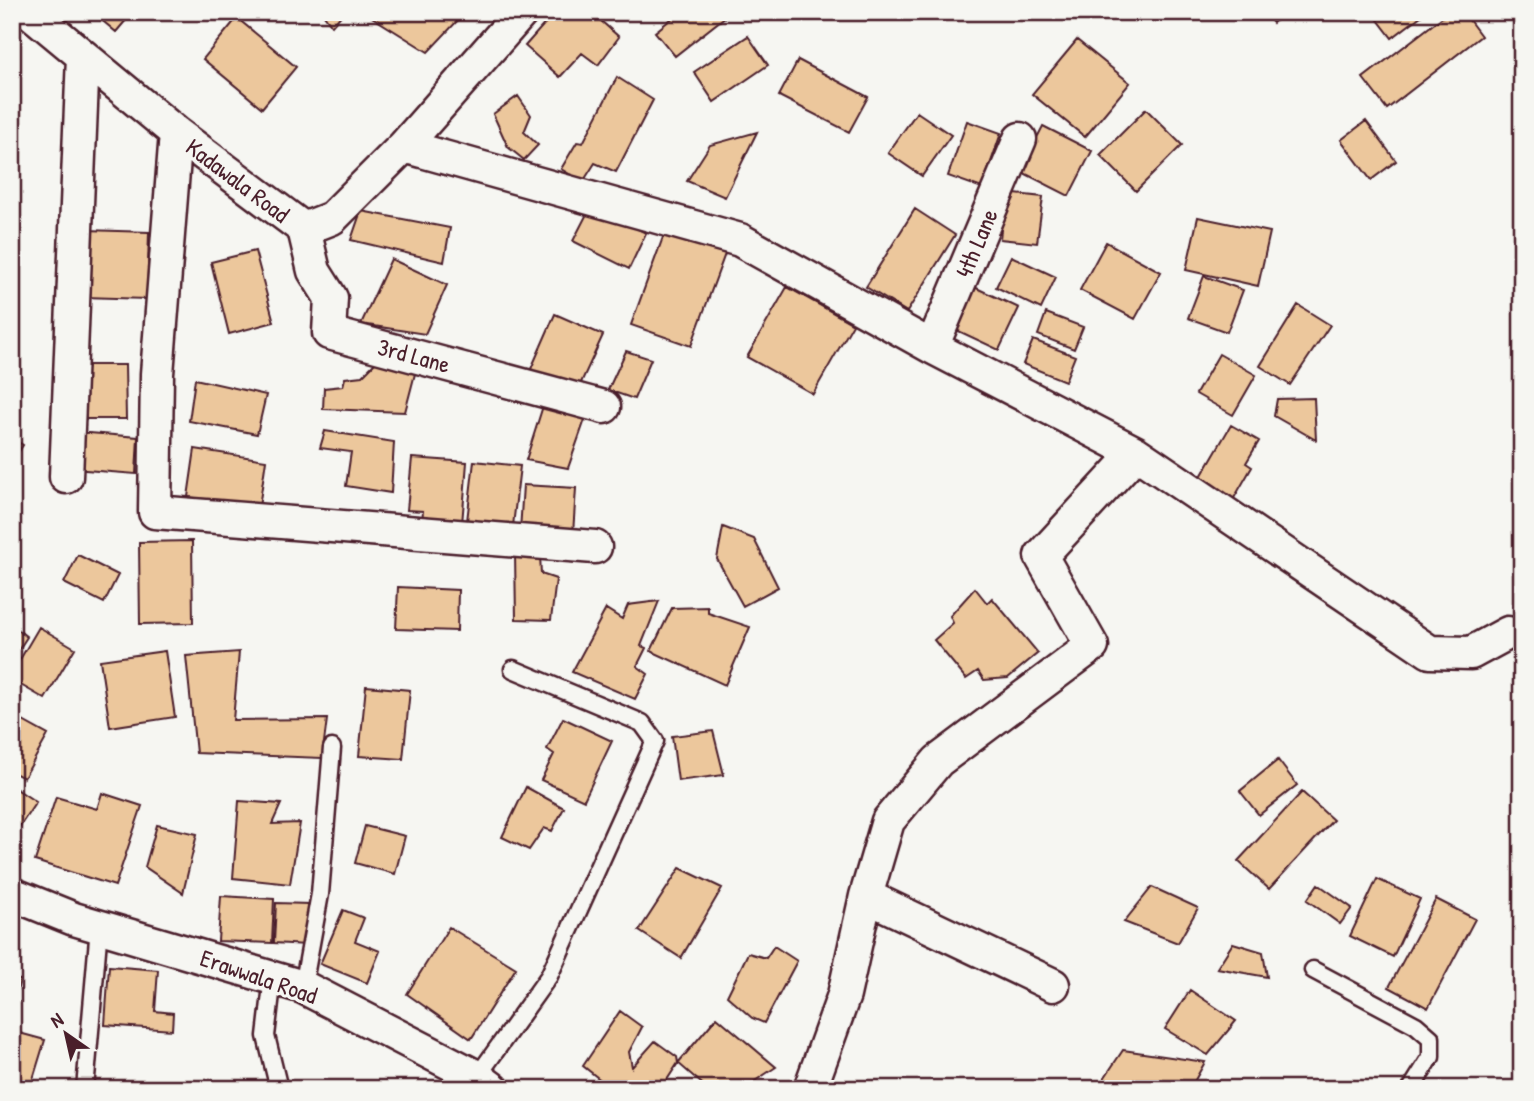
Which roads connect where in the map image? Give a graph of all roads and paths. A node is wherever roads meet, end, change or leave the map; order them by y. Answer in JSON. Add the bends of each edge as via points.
{"nodes":[{"id":1,"x":30,"y":12,"type":"edge"},
{"id":2,"x":522,"y":12,"type":"edge"},
{"id":3,"x":83,"y":56,"type":"junction"},
{"id":4,"x":176,"y":133,"type":"junction"},
{"id":5,"x":1020,"y":139,"type":"dead end"},
{"id":6,"x":404,"y":146,"type":"junction"},
{"id":7,"x":304,"y":229,"type":"junction"},
{"id":8,"x":932,"y":347,"type":"junction"},
{"id":9,"x":604,"y":407,"type":"dead end"},
{"id":10,"x":1136,"y":453,"type":"junction"},
{"id":11,"x":66,"y":477,"type":"dead end"},
{"id":12,"x":595,"y":547,"type":"dead end"},
{"id":13,"x":1508,"y":633,"type":"dead end"},
{"id":14,"x":513,"y":669,"type":"dead end"},
{"id":15,"x":332,"y":748,"type":"dead end"},
{"id":16,"x":12,"y":894,"type":"edge"},
{"id":17,"x":866,"y":896,"type":"junction"},
{"id":18,"x":99,"y":927,"type":"junction"},
{"id":19,"x":1313,"y":970,"type":"dead end"},
{"id":20,"x":273,"y":977,"type":"junction"},
{"id":21,"x":1052,"y":985,"type":"dead end"},
{"id":22,"x":303,"y":987,"type":"junction"},
{"id":23,"x":485,"y":1083,"type":"edge"},
{"id":24,"x":85,"y":1089,"type":"edge"},
{"id":25,"x":278,"y":1089,"type":"edge"},
{"id":26,"x":810,"y":1089,"type":"edge"},
{"id":27,"x":1411,"y":1089,"type":"edge"}],
"edges":[{"from":1,"to":3,"type":"street","name":"Kadawala Road"},
{"from":2,"to":6,"type":"street","name":"Kadawala Road"},
{"from":3,"to":4,"type":"street","name":"Kadawala Road"},
{"from":3,"to":11,"type":"street"},
{"from":4,"to":7,"type":"street","name":"Kadawala Road"},
{"from":4,"to":12,"type":"street","via":[[157,373],[155,512]]},
{"from":5,"to":8,"type":"street","name":"4th Lane"},
{"from":6,"to":7,"type":"street","name":"Kadawala Road","via":[[332,218]]},
{"from":6,"to":8,"type":"street","via":[[740,240]]},
{"from":7,"to":9,"type":"street","name":"3rd Lane","via":[[314,271],[331,298],[329,333]]},
{"from":8,"to":10,"type":"street"},
{"from":10,"to":13,"type":"street","via":[[1430,652],[1471,653]]},
{"from":10,"to":17,"type":"street","via":[[1041,556],[1092,646],[938,761],[888,821]]},
{"from":14,"to":23,"type":"lane","via":[[642,723],[656,741],[549,976]]},
{"from":15,"to":22,"type":"lane","via":[[320,894]]},
{"from":16,"to":18,"type":"street","name":"Erawwala Road"},
{"from":17,"to":21,"type":"street"},
{"from":17,"to":26,"type":"street","via":[[844,995]]},
{"from":18,"to":20,"type":"street","name":"Erawwala Road"},
{"from":18,"to":24,"type":"lane"},
{"from":19,"to":27,"type":"lane","via":[[1416,1025],[1431,1038],[1431,1058]]},
{"from":20,"to":22,"type":"street","name":"Erawwala Road"},
{"from":20,"to":25,"type":"lane","via":[[266,1036]]},
{"from":22,"to":23,"type":"street","name":"Erawwala Road"}]}
